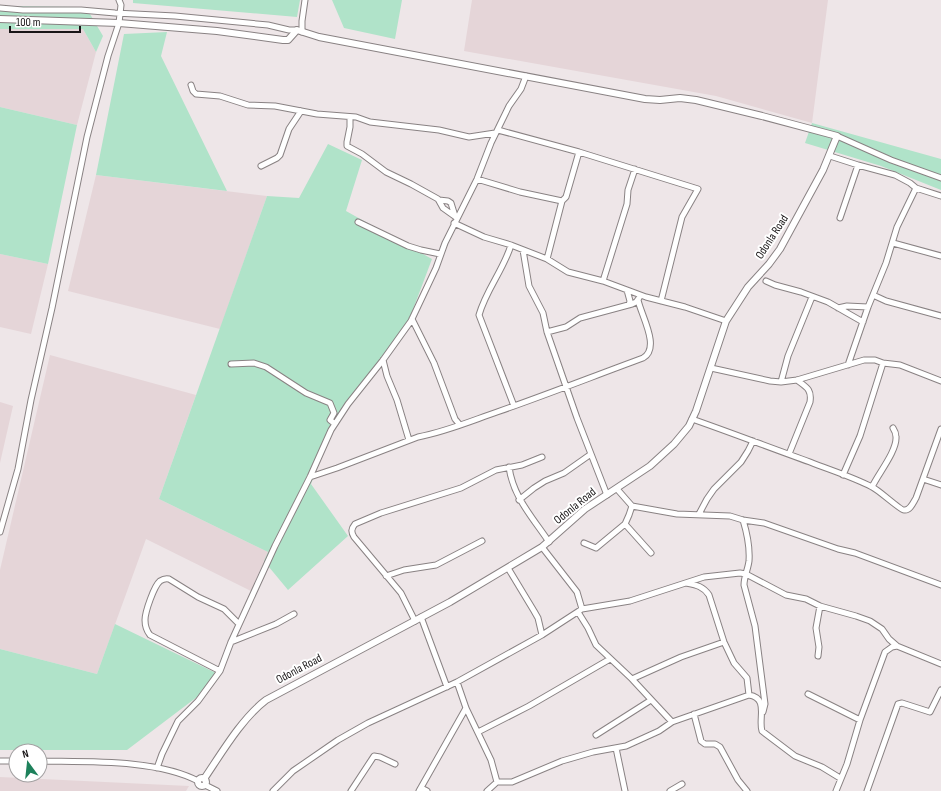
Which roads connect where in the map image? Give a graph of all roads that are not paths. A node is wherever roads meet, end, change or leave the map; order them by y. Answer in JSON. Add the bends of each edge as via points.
{"nodes":[{"id":1,"x":119,"y":0,"type":"edge"},
{"id":2,"x":305,"y":0,"type":"edge"},
{"id":3,"x":2,"y":8,"type":"edge"},
{"id":4,"x":120,"y":13,"type":"junction"},
{"id":5,"x":2,"y":19,"type":"edge"},
{"id":6,"x":119,"y":23,"type":"junction"},
{"id":7,"x":300,"y":31,"type":"junction"},
{"id":8,"x":526,"y":76,"type":"junction"},
{"id":9,"x":191,"y":85,"type":"dead end"},
{"id":10,"x":301,"y":111,"type":"junction"},
{"id":11,"x":350,"y":117,"type":"junction"},
{"id":12,"x":497,"y":132,"type":"junction"},
{"id":13,"x":486,"y":136,"type":"junction"},
{"id":14,"x":837,"y":136,"type":"junction"},
{"id":15,"x":491,"y":143,"type":"junction"},
{"id":16,"x":579,"y":152,"type":"junction"},
{"id":17,"x":830,"y":156,"type":"junction"},
{"id":18,"x":858,"y":165,"type":"junction"},
{"id":19,"x":261,"y":166,"type":"dead end"},
{"id":20,"x":635,"y":169,"type":"junction"},
{"id":21,"x":941,"y":178,"type":"edge"},
{"id":22,"x":477,"y":179,"type":"junction"},
{"id":23,"x":916,"y":188,"type":"junction"},
{"id":24,"x":941,"y":196,"type":"edge"},
{"id":25,"x":439,"y":200,"type":"junction"},
{"id":26,"x":562,"y":201,"type":"junction"},
{"id":27,"x":840,"y":218,"type":"dead end"},
{"id":28,"x":456,"y":219,"type":"junction"},
{"id":29,"x":358,"y":222,"type":"dead end"},
{"id":30,"x":893,"y":243,"type":"junction"},
{"id":31,"x":511,"y":245,"type":"junction"},
{"id":32,"x":523,"y":250,"type":"junction"},
{"id":33,"x":440,"y":254,"type":"junction"},
{"id":34,"x":941,"y":255,"type":"edge"},
{"id":35,"x":547,"y":259,"type":"junction"},
{"id":36,"x":603,"y":281,"type":"junction"},
{"id":37,"x":766,"y":281,"type":"dead end"},
{"id":38,"x":627,"y":290,"type":"junction"},
{"id":39,"x":873,"y":295,"type":"junction"},
{"id":40,"x":639,"y":297,"type":"junction"},
{"id":41,"x":812,"y":297,"type":"junction"},
{"id":42,"x":661,"y":301,"type":"junction"},
{"id":43,"x":630,"y":305,"type":"junction"},
{"id":44,"x":868,"y":307,"type":"junction"},
{"id":45,"x":838,"y":308,"type":"junction"},
{"id":46,"x":640,"y":311,"type":"junction"},
{"id":47,"x":941,"y":316,"type":"edge"},
{"id":48,"x":412,"y":319,"type":"junction"},
{"id":49,"x":726,"y":321,"type":"junction"},
{"id":50,"x":863,"y":322,"type":"junction"},
{"id":51,"x":547,"y":332,"type":"junction"},
{"id":52,"x":383,"y":360,"type":"junction"},
{"id":53,"x":883,"y":363,"type":"junction"},
{"id":54,"x":231,"y":364,"type":"dead end"},
{"id":55,"x":848,"y":365,"type":"junction"},
{"id":56,"x":711,"y":368,"type":"junction"},
{"id":57,"x":797,"y":380,"type":"junction"},
{"id":58,"x":941,"y":381,"type":"edge"},
{"id":59,"x":781,"y":382,"type":"junction"},
{"id":60,"x":566,"y":387,"type":"junction"},
{"id":61,"x":514,"y":406,"type":"junction"},
{"id":62,"x":692,"y":419,"type":"junction"},
{"id":63,"x":335,"y":424,"type":"junction"},
{"id":64,"x":460,"y":425,"type":"junction"},
{"id":65,"x":893,"y":428,"type":"dead end"},
{"id":66,"x":941,"y":429,"type":"edge"},
{"id":67,"x":409,"y":440,"type":"junction"},
{"id":68,"x":753,"y":441,"type":"junction"},
{"id":69,"x":591,"y":454,"type":"junction"},
{"id":70,"x":789,"y":454,"type":"junction"},
{"id":71,"x":542,"y":457,"type":"dead end"},
{"id":72,"x":509,"y":467,"type":"junction"},
{"id":73,"x":843,"y":475,"type":"junction"},
{"id":74,"x":310,"y":477,"type":"junction"},
{"id":75,"x":923,"y":479,"type":"junction"},
{"id":76,"x":941,"y":485,"type":"edge"},
{"id":77,"x":872,"y":487,"type":"junction"},
{"id":78,"x":616,"y":489,"type":"junction"},
{"id":79,"x":606,"y":495,"type":"junction"},
{"id":80,"x":519,"y":500,"type":"junction"},
{"id":81,"x":632,"y":506,"type":"junction"},
{"id":82,"x":700,"y":514,"type":"junction"},
{"id":83,"x":743,"y":520,"type":"junction"},
{"id":84,"x":625,"y":524,"type":"junction"},
{"id":85,"x":0,"y":532,"type":"edge"},
{"id":86,"x":482,"y":540,"type":"dead end"},
{"id":87,"x":549,"y":542,"type":"junction"},
{"id":88,"x":584,"y":543,"type":"dead end"},
{"id":89,"x":542,"y":547,"type":"junction"},
{"id":90,"x":651,"y":553,"type":"dead end"},
{"id":91,"x":508,"y":568,"type":"junction"},
{"id":92,"x":746,"y":574,"type":"junction"},
{"id":93,"x":386,"y":576,"type":"junction"},
{"id":94,"x":684,"y":583,"type":"junction"},
{"id":95,"x":941,"y":585,"type":"edge"},
{"id":96,"x":820,"y":606,"type":"junction"},
{"id":97,"x":580,"y":610,"type":"junction"},
{"id":98,"x":294,"y":614,"type":"dead end"},
{"id":99,"x":421,"y":617,"type":"junction"},
{"id":100,"x":415,"y":621,"type":"junction"},
{"id":101,"x":239,"y":624,"type":"junction"},
{"id":102,"x":542,"y":635,"type":"junction"},
{"id":103,"x":889,"y":639,"type":"junction"},
{"id":104,"x":231,"y":642,"type":"junction"},
{"id":105,"x":724,"y":642,"type":"junction"},
{"id":106,"x":897,"y":646,"type":"junction"},
{"id":107,"x":888,"y":649,"type":"junction"},
{"id":108,"x":818,"y":656,"type":"dead end"},
{"id":109,"x":610,"y":660,"type":"junction"},
{"id":110,"x":941,"y":664,"type":"edge"},
{"id":111,"x":220,"y":671,"type":"junction"},
{"id":112,"x":632,"y":678,"type":"junction"},
{"id":113,"x":457,"y":682,"type":"junction"},
{"id":114,"x":447,"y":687,"type":"junction"},
{"id":115,"x":941,"y":690,"type":"edge"},
{"id":116,"x":808,"y":694,"type":"dead end"},
{"id":117,"x":749,"y":695,"type":"junction"},
{"id":118,"x":651,"y":700,"type":"junction"},
{"id":119,"x":466,"y":708,"type":"junction"},
{"id":120,"x":762,"y":713,"type":"junction"},
{"id":121,"x":694,"y":714,"type":"junction"},
{"id":122,"x":860,"y":720,"type":"junction"},
{"id":123,"x":672,"y":722,"type":"junction"},
{"id":124,"x":478,"y":732,"type":"junction"},
{"id":125,"x":596,"y":735,"type":"dead end"},
{"id":126,"x":616,"y":748,"type":"junction"},
{"id":127,"x":48,"y":762,"type":"edge"},
{"id":128,"x":395,"y":764,"type":"dead end"},
{"id":129,"x":157,"y":768,"type":"junction"},
{"id":130,"x":840,"y":778,"type":"junction"},
{"id":131,"x":497,"y":782,"type":"junction"},
{"id":132,"x":201,"y":783,"type":"junction"},
{"id":133,"x":682,"y":784,"type":"dead end"},
{"id":134,"x":420,"y":790,"type":"edge"},
{"id":135,"x":194,"y":791,"type":"edge"},
{"id":136,"x":217,"y":791,"type":"edge"},
{"id":137,"x":273,"y":791,"type":"edge"},
{"id":138,"x":351,"y":791,"type":"edge"},
{"id":139,"x":427,"y":791,"type":"edge"},
{"id":140,"x":487,"y":791,"type":"edge"},
{"id":141,"x":626,"y":791,"type":"edge"},
{"id":142,"x":670,"y":791,"type":"edge"},
{"id":143,"x":747,"y":791,"type":"edge"},
{"id":144,"x":836,"y":791,"type":"edge"},
{"id":145,"x":867,"y":791,"type":"edge"}],
"edges":[{"from":1,"to":4,"type":"street"},
{"from":2,"to":7,"type":"street"},
{"from":3,"to":4,"type":"street"},
{"from":3,"to":5,"type":"street"},
{"from":4,"to":6,"type":"street"},
{"from":4,"to":7,"type":"street","via":[[212,19]]},
{"from":5,"to":6,"type":"street"},
{"from":6,"to":7,"type":"street","via":[[217,31],[283,40],[288,40]]},
{"from":6,"to":85,"type":"street","via":[[87,137],[18,469]]},
{"from":7,"to":8,"type":"street","via":[[319,37]]},
{"from":8,"to":12,"type":"street"},
{"from":8,"to":14,"type":"street","via":[[654,100],[696,100]]},
{"from":9,"to":10,"type":"street","via":[[196,94],[220,96],[248,105],[275,106]]},
{"from":10,"to":11,"type":"street"},
{"from":10,"to":19,"type":"street","via":[[289,129],[280,155]]},
{"from":11,"to":13,"type":"street","via":[[370,122],[439,130],[469,138]]},
{"from":11,"to":25,"type":"street","via":[[347,146],[386,172]]},
{"from":12,"to":13,"type":"street"},
{"from":12,"to":15,"type":"street"},
{"from":12,"to":16,"type":"street"},
{"from":13,"to":15,"type":"street"},
{"from":14,"to":17,"type":"street","name":"Odonla Road"},
{"from":14,"to":21,"type":"street","via":[[891,160]]},
{"from":15,"to":22,"type":"street"},
{"from":16,"to":20,"type":"street"},
{"from":16,"to":26,"type":"street","via":[[566,197]]},
{"from":17,"to":18,"type":"street"},
{"from":17,"to":49,"type":"street","name":"Odonla Road","via":[[780,249],[748,287]]},
{"from":18,"to":23,"type":"street","via":[[895,175]]},
{"from":18,"to":27,"type":"street"},
{"from":20,"to":36,"type":"street","via":[[628,190],[628,204]]},
{"from":20,"to":42,"type":"street","via":[[698,189],[682,217]]},
{"from":22,"to":26,"type":"street"},
{"from":22,"to":28,"type":"street"},
{"from":23,"to":24,"type":"street"},
{"from":23,"to":30,"type":"street","via":[[897,227]]},
{"from":25,"to":28,"type":"street","via":[[443,208]]},
{"from":25,"to":28,"type":"street","via":[[451,202]]},
{"from":26,"to":35,"type":"street"},
{"from":28,"to":31,"type":"street","via":[[484,237]]},
{"from":28,"to":33,"type":"street"},
{"from":29,"to":33,"type":"street","via":[[408,246]]},
{"from":30,"to":34,"type":"street"},
{"from":30,"to":39,"type":"street"},
{"from":31,"to":32,"type":"street"},
{"from":31,"to":61,"type":"street","via":[[479,315]]},
{"from":32,"to":35,"type":"street"},
{"from":32,"to":51,"type":"street","via":[[527,280],[542,313]]},
{"from":33,"to":48,"type":"street"},
{"from":35,"to":36,"type":"street","via":[[568,272]]},
{"from":36,"to":38,"type":"street"},
{"from":37,"to":41,"type":"street"},
{"from":38,"to":40,"type":"street"},
{"from":38,"to":43,"type":"street"},
{"from":39,"to":44,"type":"street"},
{"from":39,"to":47,"type":"street"},
{"from":40,"to":42,"type":"street"},
{"from":40,"to":43,"type":"street"},
{"from":40,"to":46,"type":"street"},
{"from":41,"to":45,"type":"street"},
{"from":41,"to":59,"type":"street","via":[[788,356]]},
{"from":42,"to":49,"type":"street"},
{"from":43,"to":46,"type":"street"},
{"from":43,"to":51,"type":"street","via":[[580,318],[566,327]]},
{"from":44,"to":45,"type":"street"},
{"from":44,"to":50,"type":"street"},
{"from":45,"to":50,"type":"street"},
{"from":46,"to":60,"type":"street","via":[[651,341],[648,356]]},
{"from":48,"to":52,"type":"street"},
{"from":48,"to":64,"type":"street","via":[[434,363],[455,419]]},
{"from":49,"to":56,"type":"street","name":"Odonla Road"},
{"from":50,"to":55,"type":"street"},
{"from":51,"to":60,"type":"street"},
{"from":52,"to":63,"type":"street"},
{"from":52,"to":67,"type":"street"},
{"from":53,"to":55,"type":"street","via":[[870,360]]},
{"from":53,"to":58,"type":"street","via":[[900,366]]},
{"from":53,"to":73,"type":"street","via":[[860,436]]},
{"from":54,"to":63,"type":"street","via":[[254,363],[266,367],[306,393],[325,400],[333,408],[334,413],[330,420]]},
{"from":55,"to":57,"type":"street"},
{"from":56,"to":59,"type":"street"},
{"from":56,"to":62,"type":"street","name":"Odonla Road"},
{"from":57,"to":59,"type":"street"},
{"from":57,"to":70,"type":"street","via":[[808,389],[811,396]]},
{"from":60,"to":61,"type":"street"},
{"from":60,"to":69,"type":"street"},
{"from":61,"to":64,"type":"street"},
{"from":62,"to":68,"type":"street"},
{"from":62,"to":78,"type":"street","name":"Odonla Road","via":[[690,426],[674,444],[650,466]]},
{"from":63,"to":74,"type":"street"},
{"from":64,"to":67,"type":"street"},
{"from":65,"to":77,"type":"street","via":[[896,442]]},
{"from":66,"to":75,"type":"street"},
{"from":67,"to":74,"type":"street"},
{"from":68,"to":70,"type":"street"},
{"from":68,"to":82,"type":"street","via":[[741,462],[714,489]]},
{"from":69,"to":79,"type":"street"},
{"from":69,"to":80,"type":"street","via":[[564,473],[534,488]]},
{"from":70,"to":73,"type":"street"},
{"from":71,"to":72,"type":"street"},
{"from":72,"to":80,"type":"street"},
{"from":72,"to":93,"type":"street","via":[[496,470],[461,488],[381,513],[355,524],[351,532]]},
{"from":73,"to":77,"type":"street"},
{"from":74,"to":101,"type":"street"},
{"from":75,"to":76,"type":"street"},
{"from":75,"to":77,"type":"street","via":[[916,498],[906,510],[900,509]]},
{"from":78,"to":79,"type":"street","name":"Odonla Road"},
{"from":78,"to":81,"type":"street"},
{"from":79,"to":87,"type":"street","name":"Odonla Road"},
{"from":80,"to":87,"type":"street"},
{"from":81,"to":82,"type":"street","via":[[677,514]]},
{"from":81,"to":84,"type":"street"},
{"from":82,"to":83,"type":"street","via":[[730,516]]},
{"from":83,"to":92,"type":"street","via":[[749,552]]},
{"from":83,"to":95,"type":"street","via":[[771,525]]},
{"from":84,"to":88,"type":"street","via":[[596,548]]},
{"from":84,"to":90,"type":"street"},
{"from":86,"to":93,"type":"street","via":[[436,566],[413,568]]},
{"from":87,"to":89,"type":"street","name":"Odonla Road"},
{"from":89,"to":91,"type":"street","name":"Odonla Road"},
{"from":89,"to":97,"type":"street","via":[[578,592]]},
{"from":91,"to":99,"type":"street","name":"Odonla Road"},
{"from":91,"to":102,"type":"street","via":[[534,611]]},
{"from":92,"to":94,"type":"street","via":[[704,577]]},
{"from":92,"to":96,"type":"street","via":[[777,591]]},
{"from":92,"to":120,"type":"street","via":[[744,585],[755,626],[765,704]]},
{"from":93,"to":100,"type":"street","via":[[401,593]]},
{"from":94,"to":97,"type":"street","via":[[630,601]]},
{"from":94,"to":105,"type":"street","via":[[701,586],[706,590]]},
{"from":96,"to":103,"type":"street","via":[[870,622],[882,629]]},
{"from":96,"to":108,"type":"street","via":[[816,628]]},
{"from":97,"to":102,"type":"street"},
{"from":97,"to":109,"type":"street","via":[[594,644]]},
{"from":98,"to":104,"type":"street"},
{"from":99,"to":100,"type":"street","name":"Odonla Road"},
{"from":99,"to":114,"type":"street"},
{"from":100,"to":132,"type":"street","name":"Odonla Road","via":[[266,700],[241,726]]},
{"from":101,"to":104,"type":"street"},
{"from":101,"to":111,"type":"street","via":[[224,609],[169,579],[159,582],[152,596],[144,618],[145,628],[150,635]]},
{"from":102,"to":113,"type":"street"},
{"from":103,"to":106,"type":"street"},
{"from":103,"to":107,"type":"street"},
{"from":104,"to":111,"type":"street"},
{"from":105,"to":112,"type":"street"},
{"from":105,"to":117,"type":"street","via":[[734,663],[747,678]]},
{"from":106,"to":107,"type":"street"},
{"from":106,"to":110,"type":"street"},
{"from":107,"to":122,"type":"street"},
{"from":109,"to":112,"type":"street"},
{"from":109,"to":124,"type":"street"},
{"from":111,"to":129,"type":"street","via":[[198,701],[178,720]]},
{"from":112,"to":118,"type":"street"},
{"from":113,"to":114,"type":"street"},
{"from":113,"to":119,"type":"street"},
{"from":114,"to":137,"type":"street","via":[[368,723],[338,740],[294,771]]},
{"from":115,"to":145,"type":"street","via":[[930,712],[898,704]]},
{"from":116,"to":122,"type":"street"},
{"from":117,"to":120,"type":"street","via":[[758,699]]},
{"from":117,"to":121,"type":"street"},
{"from":118,"to":123,"type":"street"},
{"from":118,"to":125,"type":"street"},
{"from":119,"to":124,"type":"street"},
{"from":119,"to":134,"type":"street"},
{"from":120,"to":130,"type":"street","via":[[761,728],[770,738],[795,756]]},
{"from":121,"to":123,"type":"street"},
{"from":121,"to":143,"type":"street","via":[[701,742],[720,747]]},
{"from":122,"to":130,"type":"street","via":[[847,764]]},
{"from":123,"to":126,"type":"street","via":[[649,736]]},
{"from":124,"to":131,"type":"street"},
{"from":126,"to":131,"type":"street","via":[[562,761],[512,782]]},
{"from":126,"to":141,"type":"street"},
{"from":127,"to":129,"type":"street"},
{"from":128,"to":138,"type":"street","via":[[374,756]]},
{"from":129,"to":132,"type":"street","via":[[175,772]]},
{"from":130,"to":144,"type":"street"},
{"from":131,"to":140,"type":"street"},
{"from":132,"to":135,"type":"street","name":"Odonla Road"},
{"from":132,"to":136,"type":"street"},
{"from":133,"to":142,"type":"street"},
{"from":134,"to":139,"type":"street"}]}
